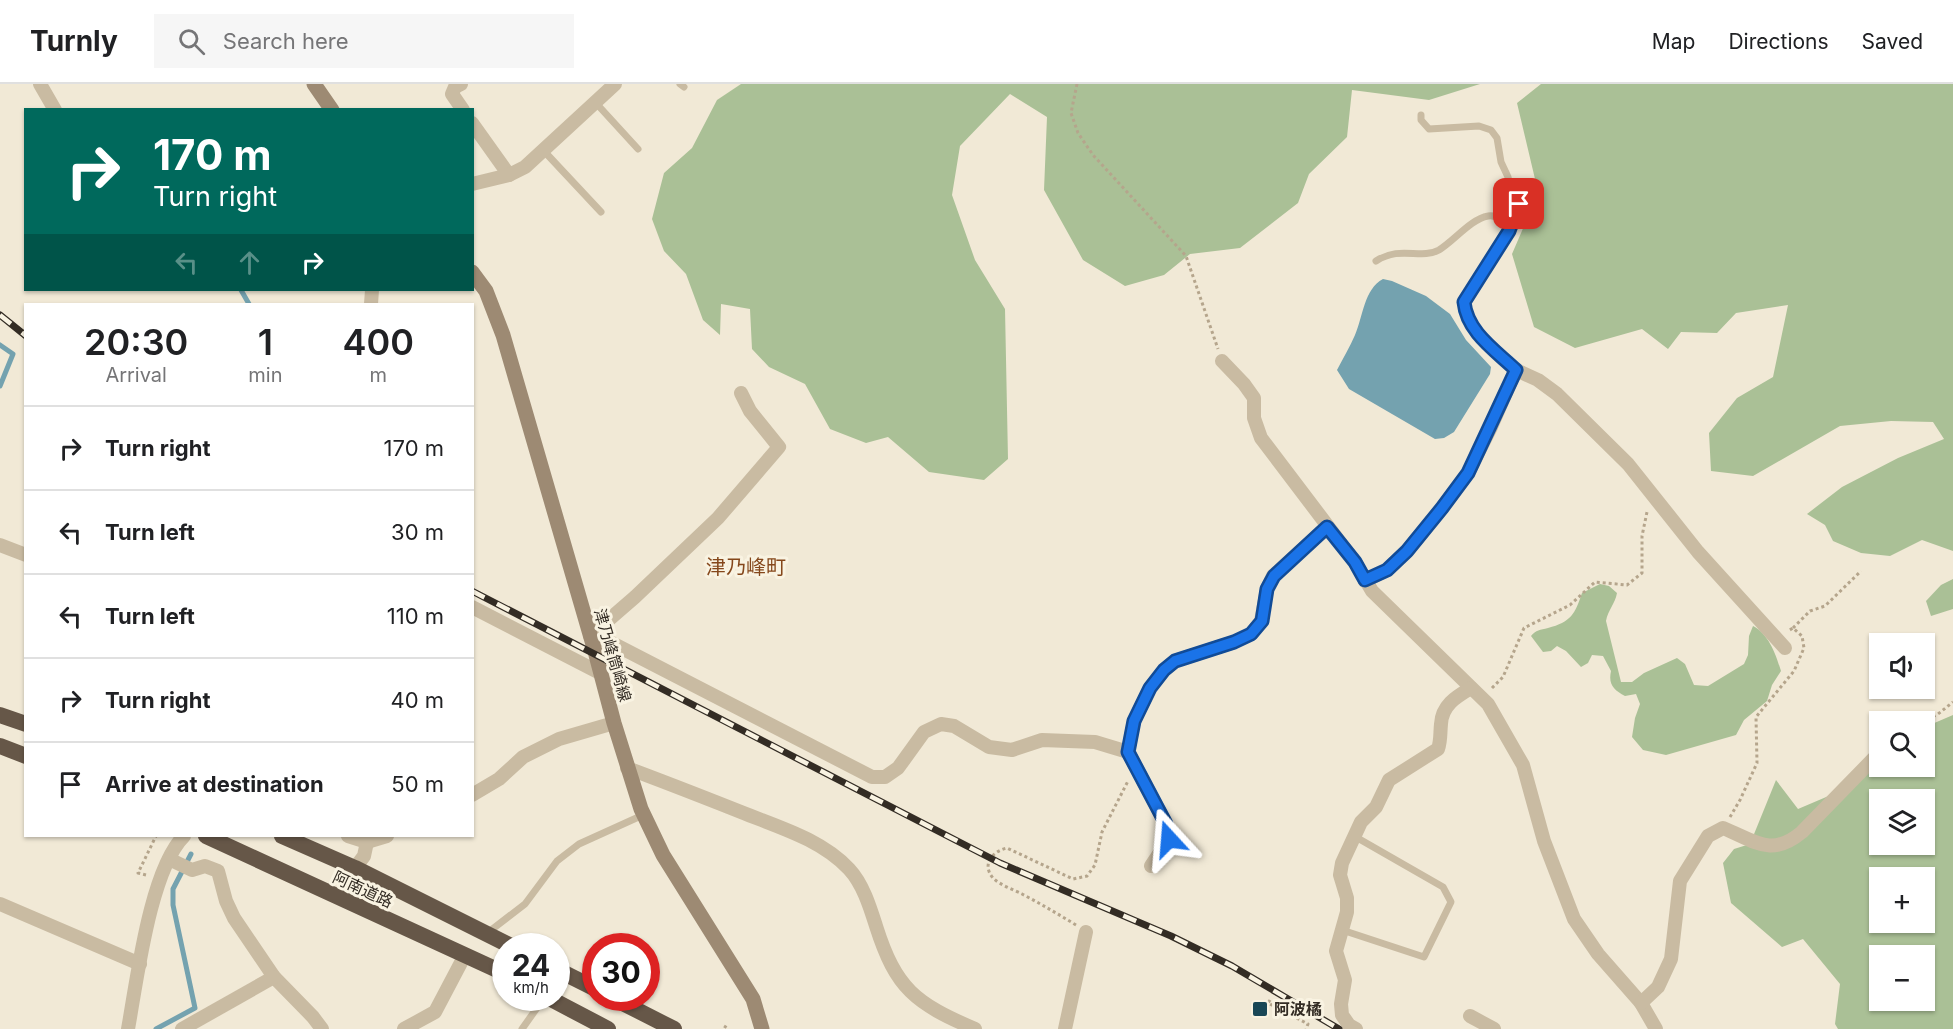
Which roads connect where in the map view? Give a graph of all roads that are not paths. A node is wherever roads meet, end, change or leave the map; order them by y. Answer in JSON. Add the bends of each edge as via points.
{"nodes":[{"id":1,"x":40,"y":84,"type":"edge"},
{"id":2,"x":314,"y":84,"type":"edge"},
{"id":3,"x":461,"y":84,"type":"edge"},
{"id":4,"x":615,"y":84,"type":"edge"},
{"id":5,"x":595,"y":102,"type":"junction"},
{"id":6,"x":55,"y":108,"type":"edge"},
{"id":7,"x":331,"y":108,"type":"edge"},
{"id":8,"x":462,"y":108,"type":"edge"},
{"id":9,"x":1421,"y":115,"type":"dead end"},
{"id":10,"x":474,"y":126,"type":"edge"},
{"id":11,"x":638,"y":149,"type":"dead end"},
{"id":12,"x":543,"y":150,"type":"junction"},
{"id":13,"x":509,"y":175,"type":"junction"},
{"id":14,"x":474,"y":184,"type":"edge"},
{"id":15,"x":602,"y":212,"type":"dead end"},
{"id":16,"x":1509,"y":231,"type":"junction"},
{"id":17,"x":1376,"y":261,"type":"dead end"},
{"id":18,"x":474,"y":275,"type":"edge"},
{"id":19,"x":1222,"y":361,"type":"road end"},
{"id":20,"x":1516,"y":370,"type":"junction"},
{"id":21,"x":741,"y":393,"type":"dead end"},
{"id":22,"x":1327,"y":527,"type":"junction"},
{"id":23,"x":0,"y":545,"type":"edge"},
{"id":24,"x":24,"y":554,"type":"edge"},
{"id":25,"x":1365,"y":580,"type":"junction"},
{"id":26,"x":474,"y":608,"type":"edge"},
{"id":27,"x":590,"y":636,"type":"junction"},
{"id":28,"x":1781,"y":643,"type":"road end"},
{"id":29,"x":600,"y":673,"type":"junction"},
{"id":30,"x":1471,"y":688,"type":"junction"},
{"id":31,"x":0,"y":715,"type":"edge"},
{"id":32,"x":24,"y":723,"type":"edge"},
{"id":33,"x":614,"y":723,"type":"junction"},
{"id":34,"x":0,"y":746,"type":"edge"},
{"id":35,"x":1128,"y":752,"type":"junction"},
{"id":36,"x":24,"y":755,"type":"edge"},
{"id":37,"x":1869,"y":763,"type":"edge"},
{"id":38,"x":627,"y":768,"type":"junction"},
{"id":39,"x":474,"y":794,"type":"edge"},
{"id":40,"x":643,"y":815,"type":"junction"},
{"id":41,"x":1354,"y":836,"type":"junction"},
{"id":42,"x":183,"y":837,"type":"edge"},
{"id":43,"x":208,"y":837,"type":"edge"},
{"id":44,"x":284,"y":837,"type":"edge"},
{"id":45,"x":351,"y":837,"type":"edge"},
{"id":46,"x":384,"y":837,"type":"edge"},
{"id":47,"x":368,"y":842,"type":"junction"},
{"id":48,"x":178,"y":864,"type":"junction"},
{"id":49,"x":1151,"y":866,"type":"dead end"},
{"id":50,"x":355,"y":868,"type":"junction"},
{"id":51,"x":0,"y":904,"type":"edge"},
{"id":52,"x":1342,"y":930,"type":"junction"},
{"id":53,"x":1086,"y":932,"type":"road end"},
{"id":54,"x":486,"y":934,"type":"junction"},
{"id":55,"x":492,"y":937,"type":"edge"},
{"id":56,"x":465,"y":955,"type":"junction"},
{"id":57,"x":140,"y":964,"type":"junction"},
{"id":58,"x":492,"y":968,"type":"edge"},
{"id":59,"x":274,"y":977,"type":"junction"},
{"id":60,"x":1641,"y":1003,"type":"junction"},
{"id":61,"x":570,"y":1009,"type":"edge"},
{"id":62,"x":535,"y":1011,"type":"edge"},
{"id":63,"x":639,"y":1011,"type":"edge"},
{"id":64,"x":1470,"y":1016,"type":"dead end"},
{"id":65,"x":128,"y":1029,"type":"edge"},
{"id":66,"x":182,"y":1029,"type":"edge"},
{"id":67,"x":322,"y":1029,"type":"edge"},
{"id":68,"x":404,"y":1029,"type":"edge"},
{"id":69,"x":522,"y":1029,"type":"edge"},
{"id":70,"x":608,"y":1029,"type":"edge"},
{"id":71,"x":674,"y":1029,"type":"edge"},
{"id":72,"x":762,"y":1029,"type":"edge"},
{"id":73,"x":975,"y":1029,"type":"edge"},
{"id":74,"x":1065,"y":1029,"type":"edge"},
{"id":75,"x":1356,"y":1029,"type":"edge"},
{"id":76,"x":1494,"y":1029,"type":"edge"},
{"id":77,"x":1656,"y":1029,"type":"edge"}],
"edges":[{"from":1,"to":6,"type":"street"},
{"from":2,"to":7,"type":"main road"},
{"from":3,"to":8,"type":"street","via":[[452,94]]},
{"from":4,"to":5,"type":"street"},
{"from":5,"to":11,"type":"lane"},
{"from":5,"to":12,"type":"street"},
{"from":9,"to":16,"type":"lane","via":[[1429,129],[1479,126],[1491,130],[1519,204]]},
{"from":10,"to":13,"type":"street"},
{"from":12,"to":13,"type":"street","via":[[525,167]]},
{"from":12,"to":15,"type":"lane"},
{"from":13,"to":14,"type":"street"},
{"from":16,"to":17,"type":"lane","via":[[1490,215],[1429,254],[1398,252]]},
{"from":16,"to":20,"type":"lane","via":[[1464,302],[1465,315],[1478,335]]},
{"from":18,"to":27,"type":"main road","name":"津乃峰筒崎線","via":[[486,291],[503,335]]},
{"from":19,"to":22,"type":"street","via":[[1254,398],[1254,418],[1261,438]]},
{"from":20,"to":25,"type":"street","via":[[1468,473],[1407,551],[1387,570]]},
{"from":20,"to":28,"type":"street","via":[[1557,394],[1628,464],[1698,552]]},
{"from":21,"to":27,"type":"street","via":[[779,447],[718,518]]},
{"from":22,"to":25,"type":"street"},
{"from":22,"to":35,"type":"street","via":[[1274,576],[1267,589],[1262,621],[1251,634],[1175,661],[1164,670],[1134,721]]},
{"from":23,"to":24,"type":"street"},
{"from":25,"to":30,"type":"street"},
{"from":26,"to":29,"type":"street"},
{"from":27,"to":29,"type":"main road","name":"津乃峰筒崎線"},
{"from":27,"to":35,"type":"street","via":[[608,641],[872,777],[885,777],[898,768],[924,732],[941,724],[954,726],[989,747],[1012,750],[1042,740],[1095,742]]},
{"from":29,"to":33,"type":"main road","name":"津乃峰筒崎線"},
{"from":30,"to":41,"type":"street","via":[[1446,708],[1438,749],[1389,780],[1376,807],[1366,815]]},
{"from":30,"to":60,"type":"street","via":[[1488,704],[1523,765],[1544,841],[1574,919],[1598,954]]},
{"from":31,"to":32,"type":"highway"},
{"from":33,"to":38,"type":"main road","name":"津乃峰筒崎線"},
{"from":33,"to":39,"type":"street","via":[[558,739],[523,757],[499,779]]},
{"from":34,"to":36,"type":"highway"},
{"from":35,"to":49,"type":"street","via":[[1166,824],[1169,839]]},
{"from":37,"to":60,"type":"street","via":[[1788,844],[1766,847],[1723,828],[1708,836],[1680,881],[1671,959],[1658,987]]},
{"from":38,"to":40,"type":"main road","name":"津乃峰筒崎線"},
{"from":38,"to":73,"type":"street","via":[[830,851],[850,870],[868,901],[882,946],[896,975],[911,994],[938,1013]]},
{"from":40,"to":54,"type":"lane","via":[[579,844],[557,861],[525,904]]},
{"from":40,"to":72,"type":"main road","name":"津乃峰筒崎線","via":[[663,855],[753,999]]},
{"from":41,"to":52,"type":"street","via":[[1340,875],[1347,898]]},
{"from":41,"to":52,"type":"lane","via":[[1443,887],[1451,902],[1424,957]]},
{"from":42,"to":48,"type":"street","via":[[178,842]]},
{"from":43,"to":56,"type":"highway","name":"阿南道路"},
{"from":44,"to":50,"type":"highway","name":"阿南道路"},
{"from":45,"to":47,"type":"street"},
{"from":46,"to":47,"type":"street"},
{"from":47,"to":50,"type":"street"},
{"from":48,"to":57,"type":"street","via":[[159,877]]},
{"from":48,"to":59,"type":"street","via":[[192,870],[205,866],[218,871],[234,918]]},
{"from":50,"to":54,"type":"highway","name":"阿南道路"},
{"from":51,"to":57,"type":"street"},
{"from":52,"to":75,"type":"street","via":[[1336,951],[1346,980],[1342,1015]]},
{"from":53,"to":74,"type":"street"},
{"from":54,"to":55,"type":"highway","name":"阿南道路"},
{"from":56,"to":58,"type":"highway","name":"阿南道路"},
{"from":56,"to":68,"type":"street","via":[[435,1012]]},
{"from":57,"to":65,"type":"street"},
{"from":59,"to":66,"type":"street"},
{"from":59,"to":67,"type":"street"},
{"from":60,"to":77,"type":"street"},
{"from":61,"to":70,"type":"highway"},
{"from":62,"to":69,"type":"lane"},
{"from":63,"to":71,"type":"highway"},
{"from":64,"to":76,"type":"street"}]}
